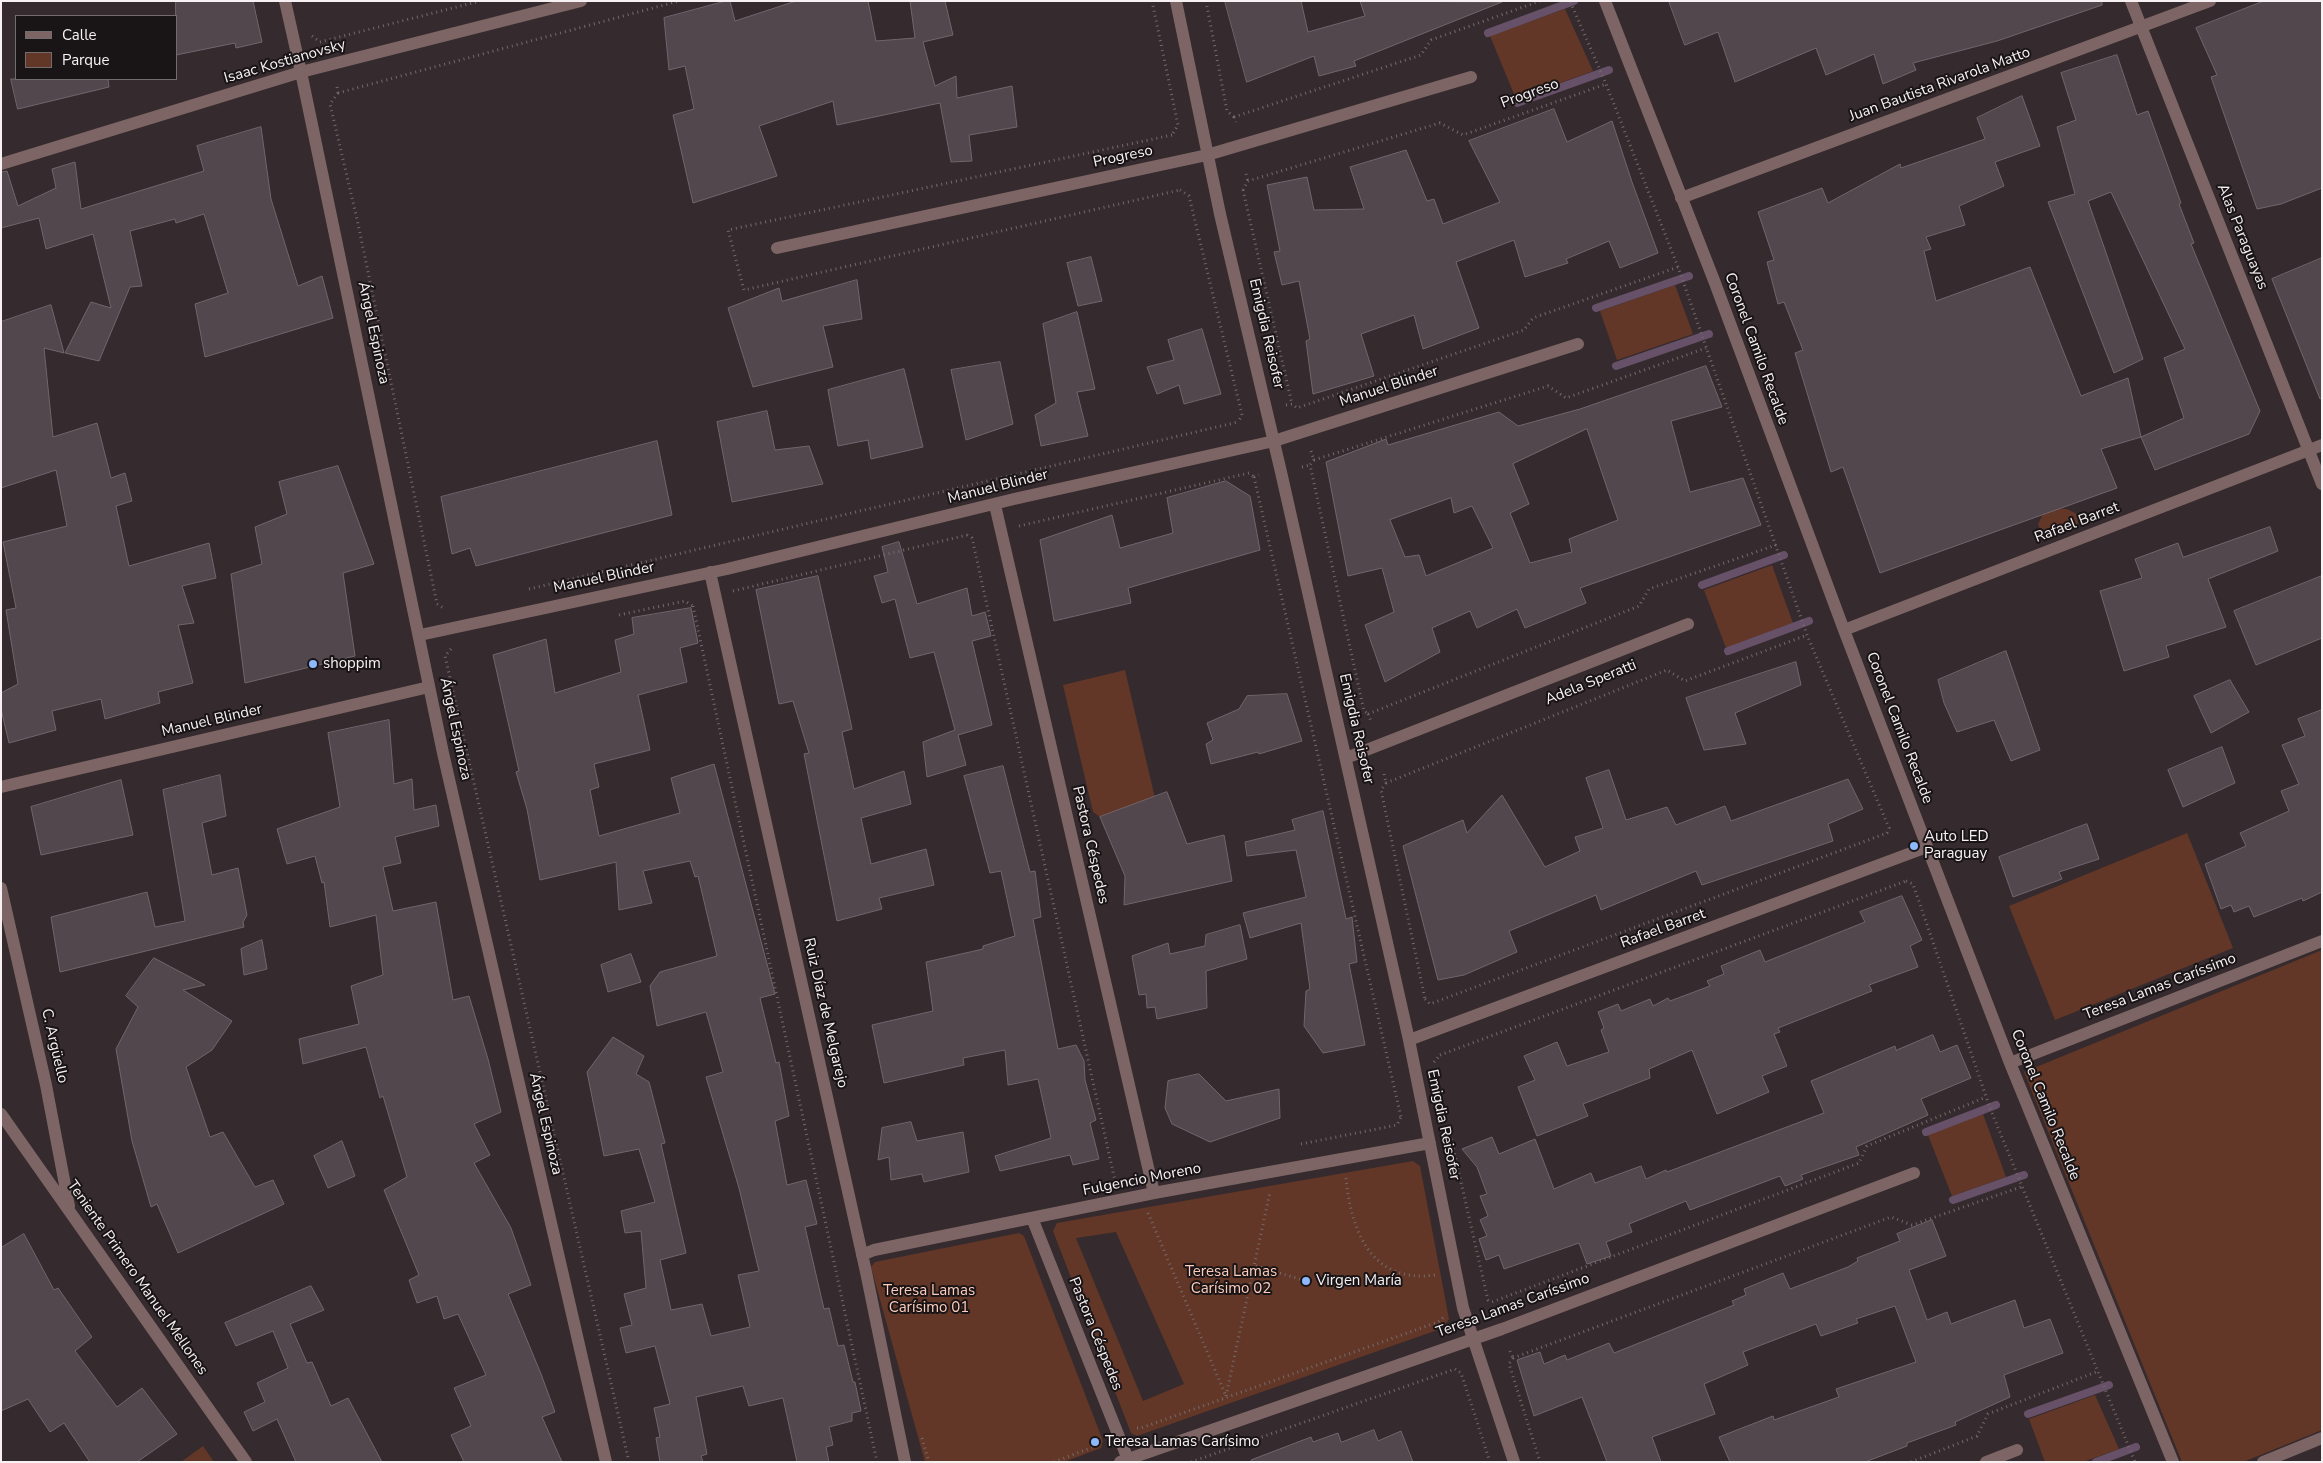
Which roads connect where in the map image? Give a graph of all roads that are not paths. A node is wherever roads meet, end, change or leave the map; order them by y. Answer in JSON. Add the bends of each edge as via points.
{"nodes":[{"id":1,"x":285,"y":1,"type":"edge"},
{"id":2,"x":581,"y":1,"type":"edge"},
{"id":3,"x":1176,"y":1,"type":"edge"},
{"id":4,"x":1605,"y":1,"type":"edge"},
{"id":5,"x":2131,"y":1,"type":"edge"},
{"id":6,"x":2210,"y":1,"type":"edge"},
{"id":7,"x":2142,"y":28,"type":"junction"},
{"id":8,"x":301,"y":72,"type":"junction"},
{"id":9,"x":1471,"y":77,"type":"dead end"},
{"id":10,"x":1207,"y":155,"type":"junction"},
{"id":11,"x":1,"y":164,"type":"edge"},
{"id":12,"x":1681,"y":198,"type":"junction"},
{"id":13,"x":777,"y":248,"type":"dead end"},
{"id":14,"x":1578,"y":344,"type":"dead end"},
{"id":15,"x":1274,"y":441,"type":"junction"},
{"id":16,"x":2322,"y":446,"type":"edge"},
{"id":17,"x":2309,"y":451,"type":"junction"},
{"id":18,"x":2322,"y":484,"type":"edge"},
{"id":19,"x":995,"y":505,"type":"junction"},
{"id":20,"x":710,"y":572,"type":"junction"},
{"id":21,"x":1688,"y":624,"type":"dead end"},
{"id":22,"x":1844,"y":630,"type":"junction"},
{"id":23,"x":420,"y":635,"type":"junction"},
{"id":24,"x":429,"y":687,"type":"junction"},
{"id":25,"x":1346,"y":758,"type":"junction"},
{"id":26,"x":1,"y":787,"type":"edge"},
{"id":27,"x":1928,"y":847,"type":"junction"},
{"id":28,"x":1,"y":888,"type":"edge"},
{"id":29,"x":2322,"y":941,"type":"edge"},
{"id":30,"x":1409,"y":1040,"type":"junction"},
{"id":31,"x":2010,"y":1063,"type":"junction"},
{"id":32,"x":1,"y":1114,"type":"edge"},
{"id":33,"x":1430,"y":1143,"type":"junction"},
{"id":34,"x":1914,"y":1173,"type":"dead end"},
{"id":35,"x":1154,"y":1193,"type":"junction"},
{"id":36,"x":70,"y":1211,"type":"junction"},
{"id":37,"x":1032,"y":1218,"type":"junction"},
{"id":38,"x":862,"y":1255,"type":"junction"},
{"id":39,"x":1473,"y":1338,"type":"junction"},
{"id":40,"x":2322,"y":1438,"type":"edge"},
{"id":41,"x":2018,"y":1450,"type":"dead end"},
{"id":42,"x":1126,"y":1461,"type":"edge"},
{"id":43,"x":246,"y":1462,"type":"edge"},
{"id":44,"x":606,"y":1462,"type":"edge"},
{"id":45,"x":905,"y":1462,"type":"edge"},
{"id":46,"x":1514,"y":1462,"type":"edge"},
{"id":47,"x":1986,"y":1462,"type":"edge"},
{"id":48,"x":2173,"y":1462,"type":"edge"},
{"id":49,"x":2263,"y":1462,"type":"edge"}],
"edges":[{"from":1,"to":8,"type":"street","name":"Ángel Espinoza"},
{"from":2,"to":8,"type":"street","name":"Isaac Kostianovsky"},
{"from":3,"to":10,"type":"street","name":"Emigdia Reisofer"},
{"from":4,"to":12,"type":"street","name":"Coronel Camilo Recalde"},
{"from":5,"to":7,"type":"street","name":"Alas Paraguayas"},
{"from":6,"to":7,"type":"street","name":"Juan Bautista Rivarola Matto"},
{"from":7,"to":12,"type":"street","name":"Juan Bautista Rivarola Matto"},
{"from":7,"to":17,"type":"street","name":"Alas Paraguayas"},
{"from":8,"to":11,"type":"street","name":"Isaac Kostianovsky"},
{"from":8,"to":23,"type":"street","name":"Ángel Espinoza"},
{"from":9,"to":10,"type":"street","name":"Progreso"},
{"from":10,"to":13,"type":"street","name":"Progreso"},
{"from":10,"to":15,"type":"street","name":"Emigdia Reisofer"},
{"from":12,"to":22,"type":"street","name":"Coronel Camilo Recalde"},
{"from":14,"to":15,"type":"street","name":"Manuel Blinder"},
{"from":15,"to":19,"type":"street","name":"Manuel Blinder"},
{"from":15,"to":25,"type":"street","name":"Emigdia Reisofer"},
{"from":16,"to":17,"type":"street","name":"Rafael Barret"},
{"from":17,"to":18,"type":"street","name":"Alas Paraguayas"},
{"from":17,"to":22,"type":"street","name":"Rafael Barret"},
{"from":19,"to":20,"type":"street","name":"Manuel Blinder"},
{"from":19,"to":35,"type":"street","name":"Pastora Céspedes"},
{"from":20,"to":23,"type":"street","name":"Manuel Blinder"},
{"from":20,"to":38,"type":"street","name":"Ruiz Díaz de Melgarejo"},
{"from":21,"to":25,"type":"street","name":"Adela Speratti"},
{"from":22,"to":27,"type":"street","name":"Coronel Camilo Recalde"},
{"from":23,"to":24,"type":"street","name":"Ángel Espinoza"},
{"from":24,"to":26,"type":"street","name":"Manuel Blinder"},
{"from":24,"to":44,"type":"street","name":"Ángel Espinoza"},
{"from":25,"to":30,"type":"street","name":"Emigdia Reisofer"},
{"from":27,"to":30,"type":"street","name":"Rafael Barret"},
{"from":27,"to":31,"type":"street","name":"Coronel Camilo Recalde"},
{"from":28,"to":36,"type":"street","name":"C. Argüello","via":[[46,1085]]},
{"from":29,"to":31,"type":"street","name":"Teresa Lamas Caríssimo"},
{"from":30,"to":33,"type":"street","name":"Emigdia Reisofer"},
{"from":31,"to":48,"type":"street","name":"Coronel Camilo Recalde"},
{"from":32,"to":36,"type":"street","name":"Teniente Primero Manuel Mellones"},
{"from":33,"to":35,"type":"street","name":"Fulgencio Moreno"},
{"from":33,"to":39,"type":"street","name":"Emigdia Reisofer"},
{"from":34,"to":39,"type":"street","name":"Teresa Lamas Caríssimo"},
{"from":35,"to":37,"type":"street","name":"Fulgencio Moreno"},
{"from":36,"to":43,"type":"street","name":"Teniente Primero Manuel Mellones"},
{"from":37,"to":38,"type":"street","name":"Fulgencio Moreno"},
{"from":37,"to":42,"type":"street","name":"Pastora Céspedes"},
{"from":38,"to":45,"type":"street","name":"Ruiz Díaz de Melgarejo"},
{"from":39,"to":42,"type":"street","name":"Teresa Lamas Caríssimo"},
{"from":39,"to":46,"type":"street","name":"Emigdia Reisofer"},
{"from":40,"to":49,"type":"street"},
{"from":41,"to":47,"type":"street"}]}
